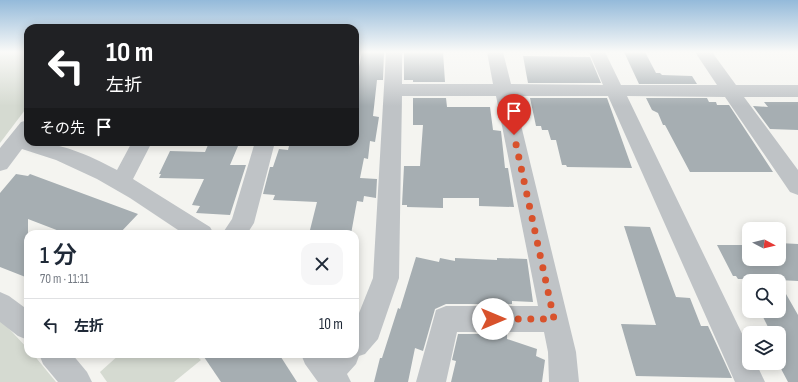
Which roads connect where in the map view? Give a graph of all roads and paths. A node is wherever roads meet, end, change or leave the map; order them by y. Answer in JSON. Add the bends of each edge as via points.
{"nodes":[{"id":1,"x":394,"y":70,"type":"edge"},
{"id":2,"x":499,"y":70,"type":"edge"},
{"id":3,"x":605,"y":70,"type":"edge"},
{"id":4,"x":715,"y":70,"type":"edge"},
{"id":5,"x":393,"y":90,"type":"junction"},
{"id":6,"x":503,"y":90,"type":"junction"},
{"id":7,"x":614,"y":90,"type":"junction"},
{"id":8,"x":798,"y":91,"type":"edge"},
{"id":9,"x":731,"y":92,"type":"junction"},
{"id":10,"x":23,"y":134,"type":"edge"},
{"id":11,"x":48,"y":146,"type":"edge"},
{"id":12,"x":140,"y":146,"type":"edge"},
{"id":13,"x":264,"y":146,"type":"edge"},
{"id":14,"x":0,"y":163,"type":"edge"},
{"id":15,"x":121,"y":182,"type":"junction"},
{"id":16,"x":798,"y":186,"type":"edge"},
{"id":17,"x":196,"y":230,"type":"edge"},
{"id":18,"x":237,"y":230,"type":"edge"},
{"id":19,"x":0,"y":305,"type":"edge"},
{"id":20,"x":554,"y":319,"type":"junction"},
{"id":21,"x":24,"y":324,"type":"edge"},
{"id":22,"x":359,"y":339,"type":"edge"},
{"id":23,"x":56,"y":358,"type":"edge"},
{"id":24,"x":76,"y":382,"type":"edge"},
{"id":25,"x":431,"y":382,"type":"edge"},
{"id":26,"x":564,"y":382,"type":"edge"},
{"id":27,"x":750,"y":382,"type":"edge"}],
"edges":[{"from":1,"to":5,"type":"street"},
{"from":2,"to":6,"type":"street"},
{"from":3,"to":7,"type":"street"},
{"from":4,"to":9,"type":"street"},
{"from":5,"to":6,"type":"street"},
{"from":5,"to":22,"type":"street","via":[[386,278],[368,329]]},
{"from":6,"to":7,"type":"street"},
{"from":6,"to":20,"type":"street"},
{"from":7,"to":9,"type":"street"},
{"from":7,"to":27,"type":"street"},
{"from":8,"to":9,"type":"street"},
{"from":9,"to":16,"type":"street"},
{"from":10,"to":14,"type":"street"},
{"from":11,"to":15,"type":"street"},
{"from":12,"to":15,"type":"street"},
{"from":13,"to":18,"type":"street","via":[[242,223]]},
{"from":15,"to":17,"type":"street"},
{"from":19,"to":21,"type":"street"},
{"from":20,"to":25,"type":"street","via":[[446,319]]},
{"from":20,"to":26,"type":"street","via":[[562,352]]},
{"from":23,"to":24,"type":"street"}]}
